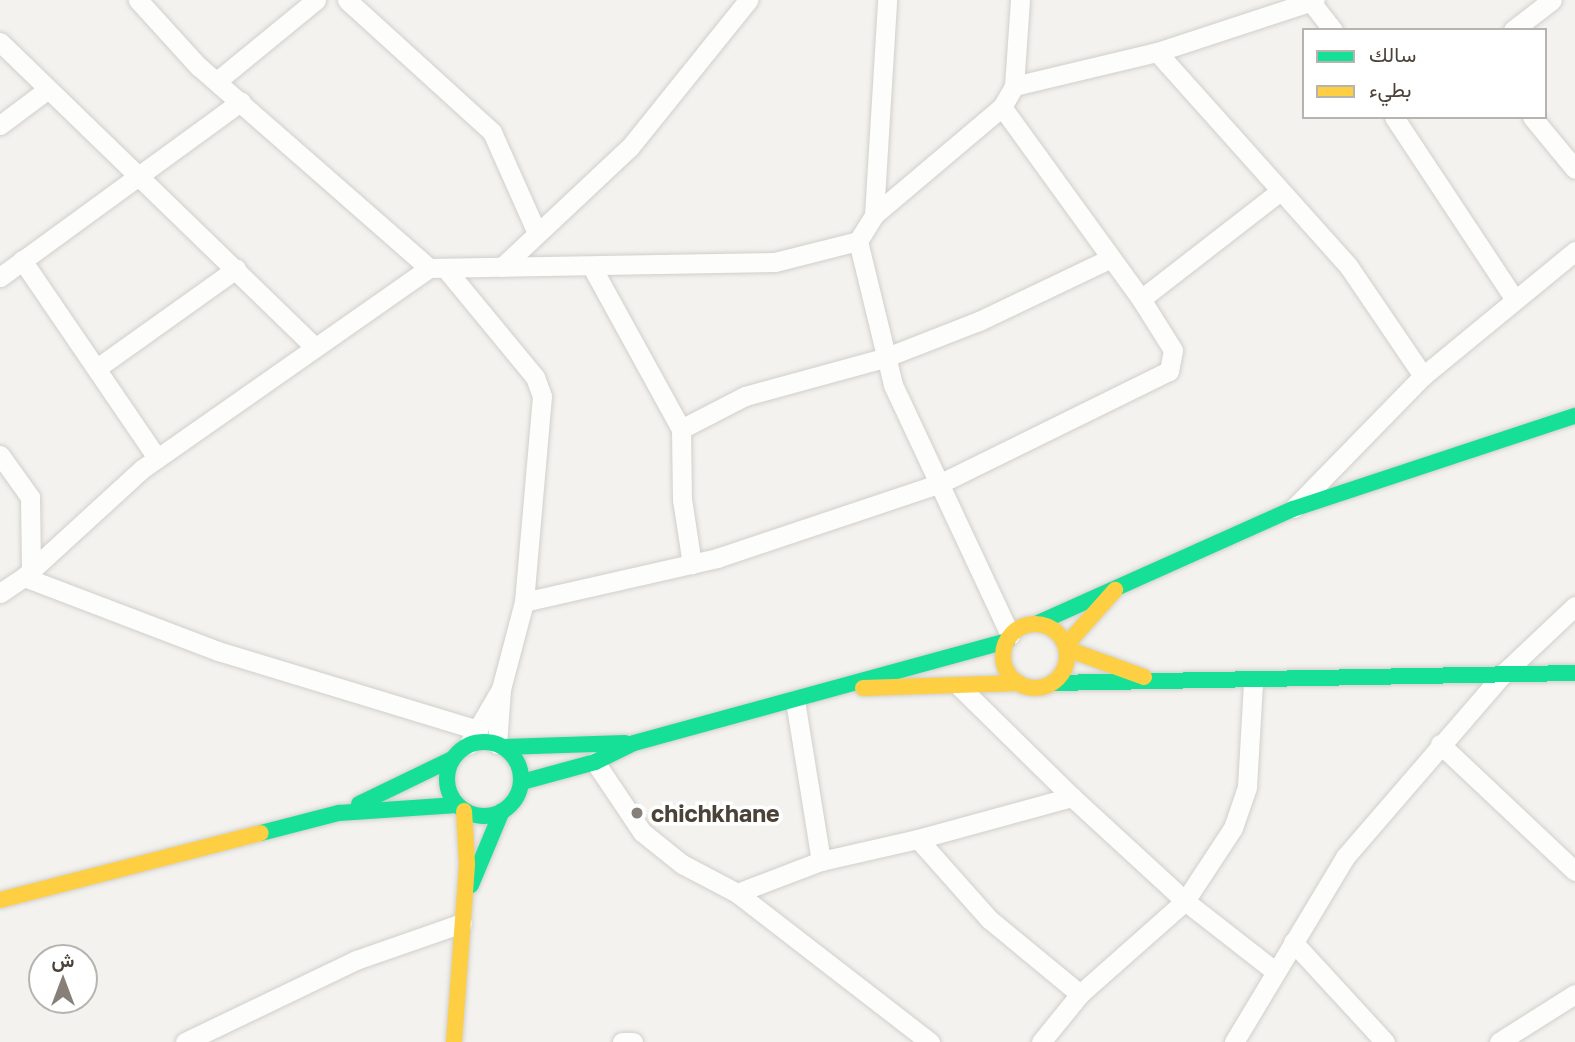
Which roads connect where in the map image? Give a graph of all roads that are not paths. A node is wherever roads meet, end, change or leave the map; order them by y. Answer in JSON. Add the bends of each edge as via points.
{"nodes":[{"id":1,"x":138,"y":0,"type":"edge"},
{"id":2,"x":316,"y":0,"type":"edge"},
{"id":3,"x":347,"y":0,"type":"edge"},
{"id":4,"x":748,"y":0,"type":"edge"},
{"id":5,"x":887,"y":0,"type":"edge"},
{"id":6,"x":1020,"y":0,"type":"edge"},
{"id":7,"x":1552,"y":0,"type":"edge"},
{"id":8,"x":1313,"y":1,"type":"edge"},
{"id":9,"x":1332,"y":28,"type":"edge"},
{"id":10,"x":1516,"y":28,"type":"edge"},
{"id":11,"x":0,"y":42,"type":"edge"},
{"id":12,"x":1157,"y":52,"type":"junction"},
{"id":13,"x":217,"y":81,"type":"junction"},
{"id":14,"x":1014,"y":86,"type":"junction"},
{"id":15,"x":47,"y":90,"type":"junction"},
{"id":16,"x":242,"y":101,"type":"junction"},
{"id":17,"x":1002,"y":107,"type":"junction"},
{"id":18,"x":1396,"y":119,"type":"edge"},
{"id":19,"x":1534,"y":119,"type":"edge"},
{"id":20,"x":0,"y":125,"type":"edge"},
{"id":21,"x":1575,"y":169,"type":"edge"},
{"id":22,"x":138,"y":173,"type":"junction"},
{"id":23,"x":1279,"y":192,"type":"junction"},
{"id":24,"x":874,"y":215,"type":"junction"},
{"id":25,"x":537,"y":233,"type":"junction"},
{"id":26,"x":858,"y":241,"type":"junction"},
{"id":27,"x":1575,"y":251,"type":"edge"},
{"id":28,"x":1109,"y":259,"type":"junction"},
{"id":29,"x":22,"y":260,"type":"junction"},
{"id":30,"x":502,"y":267,"type":"junction"},
{"id":31,"x":437,"y":268,"type":"junction"},
{"id":32,"x":236,"y":269,"type":"junction"},
{"id":33,"x":593,"y":269,"type":"junction"},
{"id":34,"x":0,"y":276,"type":"edge"},
{"id":35,"x":1140,"y":299,"type":"junction"},
{"id":36,"x":1515,"y":300,"type":"junction"},
{"id":37,"x":316,"y":347,"type":"junction"},
{"id":38,"x":884,"y":358,"type":"junction"},
{"id":39,"x":97,"y":368,"type":"junction"},
{"id":40,"x":1423,"y":376,"type":"junction"},
{"id":41,"x":1575,"y":416,"type":"edge"},
{"id":42,"x":681,"y":429,"type":"junction"},
{"id":43,"x":0,"y":455,"type":"edge"},
{"id":44,"x":157,"y":458,"type":"junction"},
{"id":45,"x":941,"y":483,"type":"junction"},
{"id":46,"x":1293,"y":509,"type":"junction"},
{"id":47,"x":692,"y":564,"type":"junction"},
{"id":48,"x":27,"y":571,"type":"junction"},
{"id":49,"x":1123,"y":581,"type":"junction"},
{"id":50,"x":0,"y":593,"type":"edge"},
{"id":51,"x":524,"y":602,"type":"junction"},
{"id":52,"x":1575,"y":606,"type":"edge"},
{"id":53,"x":1038,"y":624,"type":"junction"},
{"id":54,"x":1008,"y":638,"type":"junction"},
{"id":55,"x":1066,"y":647,"type":"junction"},
{"id":56,"x":1575,"y":673,"type":"edge"},
{"id":57,"x":1503,"y":674,"type":"junction"},
{"id":58,"x":1254,"y":682,"type":"junction"},
{"id":59,"x":1019,"y":683,"type":"junction"},
{"id":60,"x":1053,"y":683,"type":"junction"},
{"id":61,"x":1176,"y":685,"type":"junction"},
{"id":62,"x":960,"y":687,"type":"junction"},
{"id":63,"x":501,"y":689,"type":"junction"},
{"id":64,"x":830,"y":689,"type":"junction"},
{"id":65,"x":795,"y":700,"type":"junction"},
{"id":66,"x":473,"y":737,"type":"junction"},
{"id":67,"x":634,"y":743,"type":"junction"},
{"id":68,"x":1440,"y":744,"type":"junction"},
{"id":69,"x":501,"y":745,"type":"junction"},
{"id":70,"x":452,"y":760,"type":"junction"},
{"id":71,"x":595,"y":762,"type":"junction"},
{"id":72,"x":522,"y":782,"type":"junction"},
{"id":73,"x":1072,"y":797,"type":"junction"},
{"id":74,"x":461,"y":808,"type":"junction"},
{"id":75,"x":502,"y":811,"type":"junction"},
{"id":76,"x":339,"y":813,"type":"junction"},
{"id":77,"x":918,"y":839,"type":"junction"},
{"id":78,"x":821,"y":861,"type":"junction"},
{"id":79,"x":1575,"y":871,"type":"edge"},
{"id":80,"x":737,"y":893,"type":"junction"},
{"id":81,"x":465,"y":899,"type":"junction"},
{"id":82,"x":0,"y":900,"type":"edge"},
{"id":83,"x":1185,"y":901,"type":"junction"},
{"id":84,"x":463,"y":923,"type":"junction"},
{"id":85,"x":1293,"y":942,"type":"junction"},
{"id":86,"x":1276,"y":972,"type":"junction"},
{"id":87,"x":1575,"y":994,"type":"edge"},
{"id":88,"x":1080,"y":995,"type":"junction"},
{"id":89,"x":211,"y":1036,"type":"edge"},
{"id":90,"x":185,"y":1042,"type":"edge"},
{"id":91,"x":454,"y":1042,"type":"edge"},
{"id":92,"x":622,"y":1042,"type":"edge"},
{"id":93,"x":633,"y":1042,"type":"edge"},
{"id":94,"x":930,"y":1042,"type":"edge"},
{"id":95,"x":1041,"y":1042,"type":"edge"},
{"id":96,"x":1234,"y":1042,"type":"edge"},
{"id":97,"x":1385,"y":1042,"type":"edge"},
{"id":98,"x":1499,"y":1042,"type":"edge"}],
"edges":[{"from":1,"to":13,"type":"street"},
{"from":2,"to":13,"type":"street"},
{"from":3,"to":25,"type":"street","via":[[492,132]]},
{"from":4,"to":25,"type":"street","via":[[630,147]]},
{"from":5,"to":24,"type":"street"},
{"from":6,"to":14,"type":"street"},
{"from":7,"to":10,"type":"street"},
{"from":8,"to":9,"type":"street"},
{"from":8,"to":12,"type":"street"},
{"from":11,"to":15,"type":"street"},
{"from":12,"to":14,"type":"street"},
{"from":12,"to":23,"type":"street"},
{"from":13,"to":16,"type":"street"},
{"from":14,"to":17,"type":"street"},
{"from":15,"to":20,"type":"street"},
{"from":15,"to":22,"type":"street"},
{"from":16,"to":22,"type":"street"},
{"from":16,"to":31,"type":"street"},
{"from":17,"to":24,"type":"street"},
{"from":17,"to":28,"type":"street","via":[[1089,223]]},
{"from":18,"to":36,"type":"street"},
{"from":19,"to":21,"type":"street"},
{"from":22,"to":29,"type":"street"},
{"from":22,"to":32,"type":"street"},
{"from":23,"to":35,"type":"street"},
{"from":23,"to":40,"type":"street","via":[[1349,267]]},
{"from":24,"to":26,"type":"street"},
{"from":25,"to":30,"type":"street"},
{"from":26,"to":33,"type":"street","via":[[775,262]]},
{"from":26,"to":38,"type":"street"},
{"from":27,"to":36,"type":"street"},
{"from":28,"to":35,"type":"street"},
{"from":28,"to":38,"type":"street"},
{"from":29,"to":34,"type":"street"},
{"from":29,"to":39,"type":"street"},
{"from":30,"to":31,"type":"street"},
{"from":30,"to":33,"type":"street"},
{"from":31,"to":37,"type":"street"},
{"from":31,"to":51,"type":"street","via":[[536,377],[541,396]]},
{"from":32,"to":37,"type":"street"},
{"from":32,"to":39,"type":"street"},
{"from":33,"to":42,"type":"street"},
{"from":35,"to":45,"type":"street","via":[[1173,351],[1169,371]]},
{"from":36,"to":40,"type":"street"},
{"from":37,"to":44,"type":"street"},
{"from":38,"to":42,"type":"street","via":[[745,396]]},
{"from":38,"to":45,"type":"street"},
{"from":39,"to":44,"type":"street"},
{"from":40,"to":46,"type":"street"},
{"from":41,"to":46,"type":"main road"},
{"from":42,"to":47,"type":"street","via":[[681,499]]},
{"from":43,"to":48,"type":"street","via":[[30,498]]},
{"from":44,"to":48,"type":"street"},
{"from":45,"to":47,"type":"street"},
{"from":45,"to":54,"type":"street"},
{"from":46,"to":49,"type":"main road"},
{"from":47,"to":51,"type":"street"},
{"from":48,"to":50,"type":"street"},
{"from":48,"to":66,"type":"street","via":[[218,651]]},
{"from":49,"to":53,"type":"main road"},
{"from":49,"to":55,"type":"main road"},
{"from":51,"to":63,"type":"street"},
{"from":52,"to":57,"type":"street"},
{"from":53,"to":54,"type":"main road"},
{"from":53,"to":55,"type":"main road","via":[[1056,631]]},
{"from":54,"to":59,"type":"main road","via":[[1005,666]]},
{"from":54,"to":64,"type":"main road"},
{"from":55,"to":60,"type":"main road","via":[[1065,670]]},
{"from":55,"to":61,"type":"main road"},
{"from":56,"to":57,"type":"main road"},
{"from":57,"to":58,"type":"main road"},
{"from":57,"to":68,"type":"street"},
{"from":58,"to":61,"type":"main road"},
{"from":58,"to":83,"type":"street","via":[[1247,787],[1233,828]]},
{"from":59,"to":60,"type":"main road","via":[[1036,688]]},
{"from":59,"to":62,"type":"main road"},
{"from":60,"to":61,"type":"main road"},
{"from":62,"to":64,"type":"main road"},
{"from":62,"to":73,"type":"street"},
{"from":63,"to":66,"type":"street"},
{"from":63,"to":69,"type":"street"},
{"from":64,"to":65,"type":"main road"},
{"from":65,"to":67,"type":"main road"},
{"from":65,"to":78,"type":"street"},
{"from":66,"to":69,"type":"main road"},
{"from":66,"to":70,"type":"main road"},
{"from":67,"to":69,"type":"main road"},
{"from":67,"to":71,"type":"main road"},
{"from":68,"to":79,"type":"street"},
{"from":68,"to":85,"type":"street","via":[[1345,857]]},
{"from":69,"to":72,"type":"main road","via":[[517,761]]},
{"from":70,"to":74,"type":"main road","via":[[446,778]]},
{"from":70,"to":76,"type":"main road"},
{"from":71,"to":72,"type":"main road"},
{"from":71,"to":80,"type":"street","via":[[617,803],[642,832]]},
{"from":72,"to":75,"type":"main road"},
{"from":73,"to":77,"type":"street"},
{"from":73,"to":83,"type":"street"},
{"from":74,"to":75,"type":"main road","via":[[483,816]]},
{"from":74,"to":76,"type":"main road"},
{"from":74,"to":81,"type":"main road"},
{"from":75,"to":81,"type":"main road"},
{"from":76,"to":82,"type":"main road"},
{"from":77,"to":78,"type":"street"},
{"from":77,"to":88,"type":"street","via":[[944,876]]},
{"from":78,"to":80,"type":"street"},
{"from":80,"to":94,"type":"street"},
{"from":81,"to":84,"type":"main road"},
{"from":83,"to":86,"type":"street"},
{"from":83,"to":88,"type":"street"},
{"from":84,"to":89,"type":"street","via":[[356,960]]},
{"from":84,"to":91,"type":"main road"},
{"from":85,"to":86,"type":"street"},
{"from":85,"to":97,"type":"street"},
{"from":86,"to":96,"type":"street"},
{"from":87,"to":98,"type":"street"},
{"from":88,"to":95,"type":"street"},
{"from":89,"to":90,"type":"street"},
{"from":92,"to":93,"type":"street"}]}
